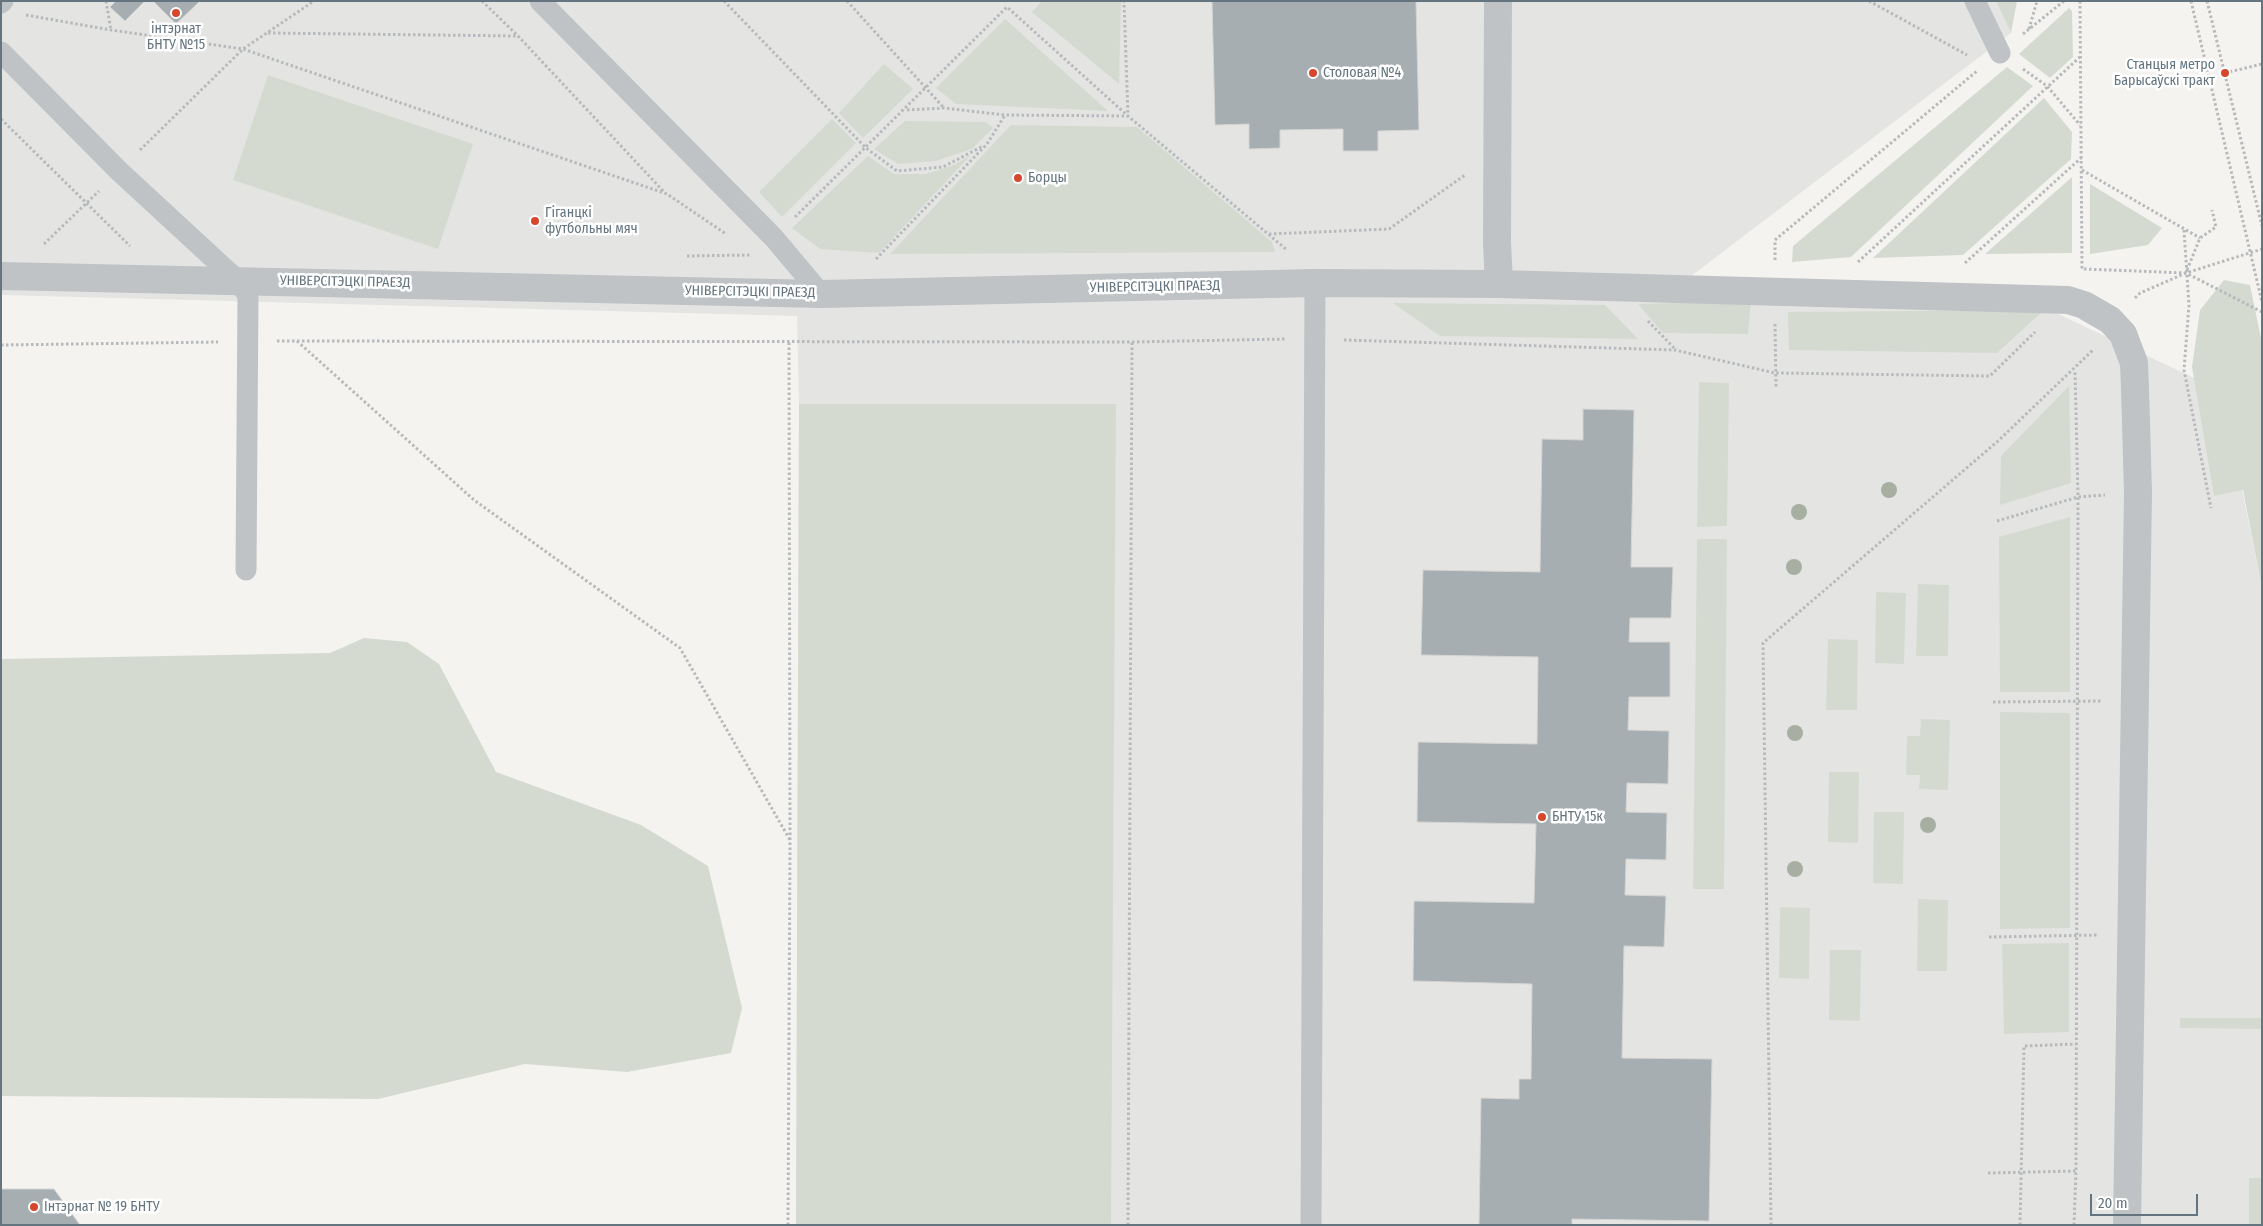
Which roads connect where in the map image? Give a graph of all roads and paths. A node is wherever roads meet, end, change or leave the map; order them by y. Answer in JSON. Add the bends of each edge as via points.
{"nodes":[{"id":1,"x":106,"y":1,"type":"edge"},
{"id":2,"x":314,"y":1,"type":"edge"},
{"id":3,"x":482,"y":1,"type":"edge"},
{"id":4,"x":540,"y":1,"type":"edge"},
{"id":5,"x":724,"y":1,"type":"edge"},
{"id":6,"x":847,"y":1,"type":"edge"},
{"id":7,"x":1004,"y":1,"type":"edge"},
{"id":8,"x":1124,"y":1,"type":"edge"},
{"id":9,"x":1498,"y":1,"type":"edge"},
{"id":10,"x":1869,"y":1,"type":"edge"},
{"id":11,"x":1975,"y":1,"type":"edge"},
{"id":12,"x":2037,"y":1,"type":"edge"},
{"id":13,"x":2064,"y":1,"type":"edge"},
{"id":14,"x":2080,"y":1,"type":"edge"},
{"id":15,"x":2191,"y":1,"type":"edge"},
{"id":16,"x":2207,"y":1,"type":"edge"},
{"id":17,"x":1007,"y":7,"type":"junction"},
{"id":18,"x":20,"y":14,"type":"dead end"},
{"id":19,"x":111,"y":30,"type":"junction"},
{"id":20,"x":2029,"y":30,"type":"junction"},
{"id":21,"x":268,"y":33,"type":"junction"},
{"id":22,"x":518,"y":36,"type":"junction"},
{"id":23,"x":243,"y":49,"type":"junction"},
{"id":24,"x":1,"y":52,"type":"edge"},
{"id":25,"x":2081,"y":56,"type":"junction"},
{"id":26,"x":1993,"y":58,"type":"junction"},
{"id":27,"x":2262,"y":64,"type":"edge"},
{"id":28,"x":2225,"y":73,"type":"junction"},
{"id":29,"x":2047,"y":86,"type":"junction"},
{"id":30,"x":927,"y":88,"type":"junction"},
{"id":31,"x":944,"y":108,"type":"junction"},
{"id":32,"x":906,"y":110,"type":"junction"},
{"id":33,"x":1005,"y":115,"type":"junction"},
{"id":34,"x":1128,"y":116,"type":"junction"},
{"id":35,"x":1,"y":119,"type":"edge"},
{"id":36,"x":2081,"y":126,"type":"junction"},
{"id":37,"x":987,"y":144,"type":"junction"},
{"id":38,"x":866,"y":148,"type":"junction"},
{"id":39,"x":1498,"y":151,"type":"junction"},
{"id":40,"x":2081,"y":158,"type":"junction"},
{"id":41,"x":2081,"y":170,"type":"junction"},
{"id":42,"x":119,"y":171,"type":"junction"},
{"id":43,"x":667,"y":194,"type":"junction"},
{"id":44,"x":88,"y":203,"type":"junction"},
{"id":45,"x":2212,"y":210,"type":"dead end"},
{"id":46,"x":2262,"y":226,"type":"edge"},
{"id":47,"x":2184,"y":230,"type":"junction"},
{"id":48,"x":1268,"y":234,"type":"junction"},
{"id":49,"x":732,"y":238,"type":"dead end"},
{"id":50,"x":774,"y":238,"type":"junction"},
{"id":51,"x":2200,"y":238,"type":"junction"},
{"id":52,"x":132,"y":248,"type":"dead end"},
{"id":53,"x":39,"y":249,"type":"dead end"},
{"id":54,"x":2262,"y":249,"type":"edge"},
{"id":55,"x":749,"y":250,"type":"dead end"},
{"id":56,"x":2250,"y":252,"type":"junction"},
{"id":57,"x":869,"y":259,"type":"dead end"},
{"id":58,"x":1961,"y":267,"type":"dead end"},
{"id":59,"x":1852,"y":268,"type":"dead end"},
{"id":60,"x":2186,"y":273,"type":"junction"},
{"id":61,"x":1,"y":276,"type":"edge"},
{"id":62,"x":236,"y":279,"type":"junction"},
{"id":63,"x":1775,"y":280,"type":"junction"},
{"id":64,"x":1315,"y":283,"type":"junction"},
{"id":65,"x":1499,"y":284,"type":"junction"},
{"id":66,"x":821,"y":294,"type":"junction"},
{"id":67,"x":2261,"y":299,"type":"edge"},
{"id":68,"x":2068,"y":300,"type":"junction"},
{"id":69,"x":2262,"y":312,"type":"edge"},
{"id":70,"x":1314,"y":339,"type":"junction"},
{"id":71,"x":789,"y":340,"type":"junction"},
{"id":72,"x":297,"y":341,"type":"junction"},
{"id":73,"x":248,"y":342,"type":"junction"},
{"id":74,"x":1132,"y":342,"type":"junction"},
{"id":75,"x":1,"y":345,"type":"edge"},
{"id":76,"x":2094,"y":349,"type":"dead end"},
{"id":77,"x":2074,"y":369,"type":"junction"},
{"id":78,"x":1775,"y":373,"type":"junction"},
{"id":79,"x":1776,"y":388,"type":"dead end"},
{"id":80,"x":2138,"y":492,"type":"junction"},
{"id":81,"x":2078,"y":497,"type":"junction"},
{"id":82,"x":2211,"y":508,"type":"dead end"},
{"id":83,"x":1997,"y":521,"type":"dead end"},
{"id":84,"x":246,"y":570,"type":"dead end"},
{"id":85,"x":2133,"y":701,"type":"junction"},
{"id":86,"x":1993,"y":702,"type":"dead end"},
{"id":87,"x":2076,"y":702,"type":"junction"},
{"id":88,"x":790,"y":841,"type":"junction"},
{"id":89,"x":2077,"y":935,"type":"junction"},
{"id":90,"x":2132,"y":936,"type":"junction"},
{"id":91,"x":1989,"y":937,"type":"dead end"},
{"id":92,"x":2076,"y":1044,"type":"junction"},
{"id":93,"x":2076,"y":1171,"type":"junction"},
{"id":94,"x":2022,"y":1172,"type":"junction"},
{"id":95,"x":1988,"y":1173,"type":"dead end"},
{"id":96,"x":788,"y":1225,"type":"edge"},
{"id":97,"x":1128,"y":1225,"type":"edge"},
{"id":98,"x":1311,"y":1225,"type":"edge"},
{"id":99,"x":1771,"y":1225,"type":"edge"},
{"id":100,"x":2020,"y":1225,"type":"edge"},
{"id":101,"x":2074,"y":1225,"type":"edge"},
{"id":102,"x":2127,"y":1225,"type":"edge"}],
"edges":[{"from":1,"to":19,"type":"path"},
{"from":2,"to":21,"type":"path"},
{"from":3,"to":22,"type":"path"},
{"from":4,"to":50,"type":"lane"},
{"from":5,"to":38,"type":"path"},
{"from":6,"to":30,"type":"path"},
{"from":7,"to":17,"type":"path"},
{"from":8,"to":34,"type":"path"},
{"from":9,"to":39,"type":"street"},
{"from":10,"to":26,"type":"path"},
{"from":11,"to":26,"type":"lane"},
{"from":12,"to":20,"type":"path"},
{"from":13,"to":20,"type":"path"},
{"from":14,"to":25,"type":"path"},
{"from":15,"to":56,"type":"path"},
{"from":16,"to":28,"type":"path"},
{"from":17,"to":30,"type":"path"},
{"from":17,"to":34,"type":"path"},
{"from":18,"to":19,"type":"path"},
{"from":19,"to":23,"type":"path"},
{"from":20,"to":26,"type":"path"},
{"from":21,"to":22,"type":"path"},
{"from":21,"to":23,"type":"path"},
{"from":22,"to":43,"type":"path"},
{"from":23,"to":42,"type":"path"},
{"from":23,"to":43,"type":"path"},
{"from":24,"to":42,"type":"lane"},
{"from":25,"to":29,"type":"path"},
{"from":25,"to":36,"type":"path"},
{"from":26,"to":29,"type":"path"},
{"from":26,"to":63,"type":"path","via":[[1774,240]]},
{"from":27,"to":28,"type":"path"},
{"from":28,"to":46,"type":"path"},
{"from":29,"to":36,"type":"path"},
{"from":29,"to":59,"type":"path"},
{"from":30,"to":31,"type":"path"},
{"from":30,"to":32,"type":"path"},
{"from":31,"to":32,"type":"path"},
{"from":31,"to":33,"type":"path"},
{"from":32,"to":38,"type":"path"},
{"from":33,"to":34,"type":"path"},
{"from":33,"to":37,"type":"path"},
{"from":34,"to":48,"type":"path"},
{"from":35,"to":44,"type":"path"},
{"from":36,"to":40,"type":"path"},
{"from":37,"to":38,"type":"path","via":[[943,167],[897,171]]},
{"from":37,"to":57,"type":"path","via":[[878,259]]},
{"from":38,"to":50,"type":"path"},
{"from":39,"to":48,"type":"path","via":[[1390,229]]},
{"from":39,"to":65,"type":"street"},
{"from":40,"to":41,"type":"path"},
{"from":40,"to":58,"type":"path"},
{"from":41,"to":47,"type":"path"},
{"from":41,"to":68,"type":"path","via":[[2082,284]]},
{"from":42,"to":44,"type":"path"},
{"from":42,"to":62,"type":"lane"},
{"from":43,"to":49,"type":"path"},
{"from":44,"to":52,"type":"path"},
{"from":44,"to":53,"type":"path"},
{"from":45,"to":51,"type":"path","via":[[2216,227]]},
{"from":47,"to":51,"type":"path"},
{"from":47,"to":60,"type":"path"},
{"from":48,"to":64,"type":"path","via":[[1293,256]]},
{"from":50,"to":55,"type":"path","via":[[757,255]]},
{"from":50,"to":66,"type":"lane"},
{"from":51,"to":60,"type":"path"},
{"from":54,"to":56,"type":"path"},
{"from":56,"to":60,"type":"path"},
{"from":56,"to":67,"type":"path"},
{"from":60,"to":69,"type":"path"},
{"from":60,"to":82,"type":"path","via":[[2189,305],[2184,370]]},
{"from":61,"to":62,"type":"street","name":"УНІВЕРСІТЭЦКІ ПРАЕЗД"},
{"from":62,"to":66,"type":"street","name":"УНІВЕРСІТЭЦКІ ПРАЕЗД"},
{"from":62,"to":73,"type":"lane","via":[[248,295]]},
{"from":63,"to":65,"type":"street","name":"УНІВЕРСІТЭЦКІ ПРАЕЗД"},
{"from":63,"to":68,"type":"street","name":"УНІВЕРСІТЭЦКІ ПРАЕЗД"},
{"from":63,"to":78,"type":"path"},
{"from":64,"to":65,"type":"street","name":"УНІВЕРСІТЭЦКІ ПРАЕЗД"},
{"from":64,"to":66,"type":"street","name":"УНІВЕРСІТЭЦКІ ПРАЕЗД"},
{"from":64,"to":70,"type":"lane"},
{"from":68,"to":78,"type":"path","via":[[1990,376]]},
{"from":68,"to":80,"type":"street","via":[[2110,320],[2129,346],[2136,388]]},
{"from":70,"to":74,"type":"path"},
{"from":70,"to":78,"type":"path","via":[[1675,350]]},
{"from":70,"to":98,"type":"lane"},
{"from":71,"to":72,"type":"path"},
{"from":71,"to":74,"type":"path"},
{"from":71,"to":88,"type":"path"},
{"from":72,"to":73,"type":"path"},
{"from":72,"to":88,"type":"path","via":[[474,500],[680,648]]},
{"from":73,"to":75,"type":"path"},
{"from":73,"to":84,"type":"lane"},
{"from":74,"to":97,"type":"path"},
{"from":76,"to":77,"type":"path"},
{"from":77,"to":81,"type":"path"},
{"from":77,"to":99,"type":"path","via":[[1998,441],[1763,643]]},
{"from":78,"to":79,"type":"path"},
{"from":80,"to":81,"type":"path"},
{"from":80,"to":85,"type":"street"},
{"from":81,"to":83,"type":"path"},
{"from":81,"to":87,"type":"path"},
{"from":85,"to":87,"type":"path"},
{"from":85,"to":90,"type":"street"},
{"from":86,"to":87,"type":"path"},
{"from":87,"to":89,"type":"path"},
{"from":88,"to":96,"type":"path"},
{"from":89,"to":90,"type":"path"},
{"from":89,"to":91,"type":"path"},
{"from":89,"to":92,"type":"path"},
{"from":90,"to":102,"type":"street"},
{"from":92,"to":93,"type":"path"},
{"from":92,"to":94,"type":"path","via":[[2024,1046]]},
{"from":93,"to":94,"type":"path"},
{"from":93,"to":101,"type":"path"},
{"from":94,"to":95,"type":"path"},
{"from":94,"to":100,"type":"path"}]}
